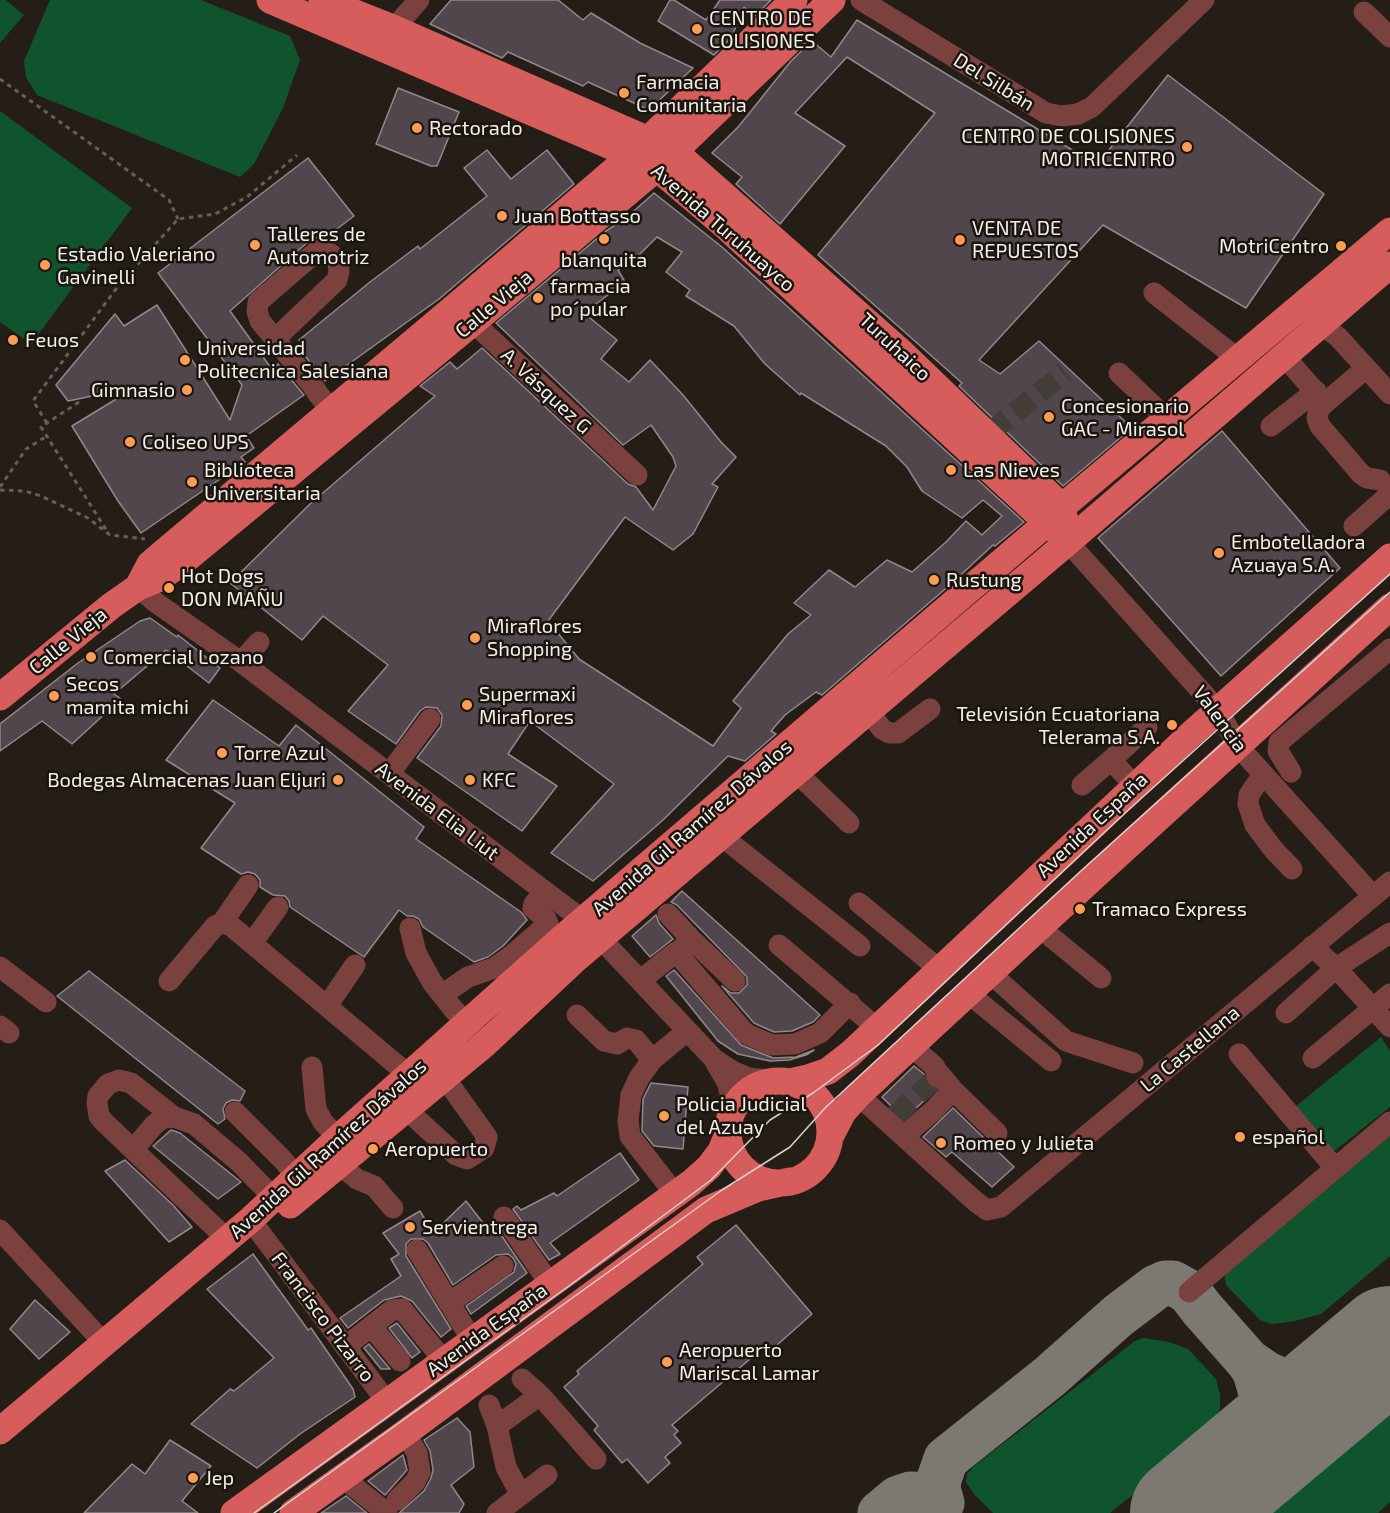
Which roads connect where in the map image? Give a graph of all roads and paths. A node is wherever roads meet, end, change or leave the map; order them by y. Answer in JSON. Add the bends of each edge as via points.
{"nodes":[{"id":1,"x":270,"y":0,"type":"edge"},
{"id":2,"x":322,"y":0,"type":"edge"},
{"id":3,"x":419,"y":0,"type":"edge"},
{"id":4,"x":794,"y":0,"type":"edge"},
{"id":5,"x":832,"y":0,"type":"edge"},
{"id":6,"x":861,"y":0,"type":"edge"},
{"id":7,"x":1204,"y":0,"type":"edge"},
{"id":8,"x":1364,"y":12,"type":"dead end"},
{"id":9,"x":386,"y":37,"type":"junction"},
{"id":10,"x":1390,"y":37,"type":"edge"},
{"id":11,"x":0,"y":79,"type":"edge"},
{"id":12,"x":640,"y":147,"type":"junction"},
{"id":13,"x":297,"y":155,"type":"dead end"},
{"id":14,"x":665,"y":160,"type":"junction"},
{"id":15,"x":178,"y":219,"type":"junction"},
{"id":16,"x":1390,"y":231,"type":"edge"},
{"id":17,"x":1390,"y":265,"type":"edge"},
{"id":18,"x":1154,"y":293,"type":"dead end"},
{"id":19,"x":464,"y":315,"type":"junction"},
{"id":20,"x":1321,"y":324,"type":"junction"},
{"id":21,"x":275,"y":339,"type":"dead end"},
{"id":22,"x":1284,"y":356,"type":"junction"},
{"id":23,"x":1238,"y":359,"type":"junction"},
{"id":24,"x":891,"y":361,"type":"junction"},
{"id":25,"x":399,"y":368,"type":"junction"},
{"id":26,"x":1365,"y":369,"type":"junction"},
{"id":27,"x":1119,"y":373,"type":"dead end"},
{"id":28,"x":1390,"y":394,"type":"edge"},
{"id":29,"x":1321,"y":397,"type":"junction"},
{"id":30,"x":79,"y":402,"type":"dead end"},
{"id":31,"x":331,"y":409,"type":"junction"},
{"id":32,"x":1167,"y":419,"type":"junction"},
{"id":33,"x":47,"y":423,"type":"junction"},
{"id":34,"x":1271,"y":426,"type":"dead end"},
{"id":35,"x":47,"y":436,"type":"junction"},
{"id":36,"x":317,"y":436,"type":"junction"},
{"id":37,"x":637,"y":475,"type":"dead end"},
{"id":38,"x":1387,"y":484,"type":"edge"},
{"id":39,"x":0,"y":489,"type":"edge"},
{"id":40,"x":1055,"y":515,"type":"junction"},
{"id":41,"x":1354,"y":526,"type":"dead end"},
{"id":42,"x":1068,"y":542,"type":"junction"},
{"id":43,"x":1390,"y":557,"type":"edge"},
{"id":44,"x":138,"y":587,"type":"junction"},
{"id":45,"x":1390,"y":607,"type":"edge"},
{"id":46,"x":259,"y":642,"type":"dead end"},
{"id":47,"x":1390,"y":649,"type":"edge"},
{"id":48,"x":241,"y":662,"type":"junction"},
{"id":49,"x":0,"y":697,"type":"edge"},
{"id":50,"x":930,"y":709,"type":"dead end"},
{"id":51,"x":1218,"y":710,"type":"junction"},
{"id":52,"x":868,"y":711,"type":"junction"},
{"id":53,"x":430,"y":719,"type":"dead end"},
{"id":54,"x":1148,"y":727,"type":"dead end"},
{"id":55,"x":1238,"y":746,"type":"junction"},
{"id":56,"x":1111,"y":760,"type":"junction"},
{"id":57,"x":796,"y":772,"type":"junction"},
{"id":58,"x":1291,"y":772,"type":"dead end"},
{"id":59,"x":389,"y":774,"type":"junction"},
{"id":60,"x":1263,"y":774,"type":"junction"},
{"id":61,"x":1082,"y":784,"type":"dead end"},
{"id":62,"x":1135,"y":786,"type":"junction"},
{"id":63,"x":849,"y":823,"type":"dead end"},
{"id":64,"x":722,"y":834,"type":"junction"},
{"id":65,"x":1292,"y":869,"type":"dead end"},
{"id":66,"x":1390,"y":882,"type":"edge"},
{"id":67,"x":248,"y":885,"type":"dead end"},
{"id":68,"x":544,"y":892,"type":"junction"},
{"id":69,"x":1373,"y":896,"type":"junction"},
{"id":70,"x":859,"y":903,"type":"dead end"},
{"id":71,"x":278,"y":907,"type":"dead end"},
{"id":72,"x":668,"y":914,"type":"dead end"},
{"id":73,"x":222,"y":923,"type":"junction"},
{"id":74,"x":1039,"y":927,"type":"junction"},
{"id":75,"x":410,"y":928,"type":"dead end"},
{"id":76,"x":593,"y":929,"type":"junction"},
{"id":77,"x":1390,"y":933,"type":"edge"},
{"id":78,"x":252,"y":943,"type":"junction"},
{"id":79,"x":779,"y":945,"type":"dead end"},
{"id":80,"x":684,"y":946,"type":"junction"},
{"id":81,"x":860,"y":946,"type":"dead end"},
{"id":82,"x":1312,"y":946,"type":"junction"},
{"id":83,"x":526,"y":956,"type":"junction"},
{"id":84,"x":355,"y":965,"type":"dead end"},
{"id":85,"x":0,"y":967,"type":"edge"},
{"id":86,"x":1336,"y":968,"type":"junction"},
{"id":87,"x":939,"y":969,"type":"junction"},
{"id":88,"x":990,"y":973,"type":"junction"},
{"id":89,"x":1101,"y":978,"type":"dead end"},
{"id":90,"x":641,"y":980,"type":"junction"},
{"id":91,"x":169,"y":981,"type":"dead end"},
{"id":92,"x":735,"y":981,"type":"dead end"},
{"id":93,"x":968,"y":993,"type":"junction"},
{"id":94,"x":1390,"y":994,"type":"edge"},
{"id":95,"x":442,"y":995,"type":"junction"},
{"id":96,"x":46,"y":1002,"type":"dead end"},
{"id":97,"x":850,"y":1004,"type":"junction"},
{"id":98,"x":327,"y":1006,"type":"junction"},
{"id":99,"x":1372,"y":1008,"type":"junction"},
{"id":100,"x":1286,"y":1013,"type":"dead end"},
{"id":101,"x":577,"y":1015,"type":"dead end"},
{"id":102,"x":467,"y":1024,"type":"junction"},
{"id":103,"x":1390,"y":1027,"type":"edge"},
{"id":104,"x":877,"y":1028,"type":"junction"},
{"id":105,"x":687,"y":1031,"type":"junction"},
{"id":106,"x":486,"y":1043,"type":"junction"},
{"id":107,"x":911,"y":1046,"type":"junction"},
{"id":108,"x":1239,"y":1054,"type":"dead end"},
{"id":109,"x":1313,"y":1058,"type":"dead end"},
{"id":110,"x":714,"y":1059,"type":"junction"},
{"id":111,"x":652,"y":1060,"type":"junction"},
{"id":112,"x":1052,"y":1061,"type":"dead end"},
{"id":113,"x":1133,"y":1063,"type":"dead end"},
{"id":114,"x":312,"y":1066,"type":"dead end"},
{"id":115,"x":410,"y":1076,"type":"junction"},
{"id":116,"x":445,"y":1078,"type":"junction"},
{"id":117,"x":943,"y":1079,"type":"junction"},
{"id":118,"x":783,"y":1081,"type":"junction"},
{"id":119,"x":858,"y":1095,"type":"junction"},
{"id":120,"x":397,"y":1101,"type":"junction"},
{"id":121,"x":235,"y":1112,"type":"dead end"},
{"id":122,"x":174,"y":1117,"type":"junction"},
{"id":123,"x":1390,"y":1122,"type":"edge"},
{"id":124,"x":729,"y":1127,"type":"junction"},
{"id":125,"x":998,"y":1132,"type":"dead end"},
{"id":126,"x":904,"y":1136,"type":"junction"},
{"id":127,"x":830,"y":1137,"type":"junction"},
{"id":128,"x":133,"y":1150,"type":"junction"},
{"id":129,"x":334,"y":1151,"type":"junction"},
{"id":130,"x":1335,"y":1168,"type":"junction"},
{"id":131,"x":790,"y":1181,"type":"junction"},
{"id":132,"x":302,"y":1183,"type":"junction"},
{"id":133,"x":675,"y":1194,"type":"junction"},
{"id":134,"x":273,"y":1197,"type":"junction"},
{"id":135,"x":393,"y":1208,"type":"dead end"},
{"id":136,"x":504,"y":1216,"type":"dead end"},
{"id":137,"x":255,"y":1225,"type":"junction"},
{"id":138,"x":0,"y":1230,"type":"edge"},
{"id":139,"x":227,"y":1239,"type":"junction"},
{"id":140,"x":417,"y":1250,"type":"dead end"},
{"id":141,"x":503,"y":1266,"type":"dead end"},
{"id":142,"x":550,"y":1284,"type":"junction"},
{"id":143,"x":1189,"y":1292,"type":"dead end"},
{"id":144,"x":449,"y":1303,"type":"junction"},
{"id":145,"x":371,"y":1326,"type":"junction"},
{"id":146,"x":472,"y":1341,"type":"junction"},
{"id":147,"x":104,"y":1343,"type":"junction"},
{"id":148,"x":345,"y":1347,"type":"junction"},
{"id":149,"x":400,"y":1361,"type":"dead end"},
{"id":150,"x":444,"y":1361,"type":"junction"},
{"id":151,"x":522,"y":1379,"type":"dead end"},
{"id":152,"x":540,"y":1395,"type":"junction"},
{"id":153,"x":387,"y":1402,"type":"junction"},
{"id":154,"x":489,"y":1406,"type":"dead end"},
{"id":155,"x":497,"y":1426,"type":"junction"},
{"id":156,"x":0,"y":1431,"type":"edge"},
{"id":157,"x":405,"y":1433,"type":"junction"},
{"id":158,"x":0,"y":1450,"type":"edge"},
{"id":159,"x":596,"y":1459,"type":"dead end"},
{"id":160,"x":547,"y":1474,"type":"dead end"},
{"id":161,"x":343,"y":1478,"type":"junction"},
{"id":162,"x":521,"y":1495,"type":"junction"},
{"id":163,"x":392,"y":1507,"type":"edge"},
{"id":164,"x":234,"y":1513,"type":"edge"},
{"id":165,"x":293,"y":1513,"type":"edge"},
{"id":166,"x":497,"y":1513,"type":"edge"}],
"edges":[{"from":1,"to":9,"type":"main road","name":"Avenida Turuhuayco"},
{"from":2,"to":9,"type":"main road","name":"Avenida Turuhuayco"},
{"from":3,"to":9,"type":"street"},
{"from":4,"to":12,"type":"main road","name":"Calle Vieja"},
{"from":5,"to":14,"type":"main road","name":"Calle Vieja"},
{"from":6,"to":7,"type":"street","name":"Del Silbán","via":[[1046,113],[1062,116],[1092,107]]},
{"from":8,"to":10,"type":"street"},
{"from":9,"to":12,"type":"main road","name":"Avenida Turuhuayco"},
{"from":11,"to":15,"type":"path","via":[[169,200]]},
{"from":12,"to":14,"type":"main road","name":"Avenida Turuhuayco"},
{"from":12,"to":19,"type":"main road","name":"Calle Vieja"},
{"from":13,"to":15,"type":"path","via":[[247,197],[215,214]]},
{"from":14,"to":19,"type":"main road","name":"Calle Vieja"},
{"from":14,"to":24,"type":"main road","name":"Avenida Turuhuayco","via":[[724,225]]},
{"from":15,"to":33,"type":"path","via":[[119,285],[33,401]]},
{"from":16,"to":23,"type":"main road","name":"Avenida Gil Ramírez Dávalos"},
{"from":17,"to":20,"type":"main road","name":"Avenida Gil Ramírez Dávalos"},
{"from":18,"to":23,"type":"street"},
{"from":19,"to":25,"type":"main road","name":"Calle Vieja"},
{"from":19,"to":37,"type":"street","name":"A. Vásquez G"},
{"from":20,"to":22,"type":"main road","name":"Avenida Gil Ramírez Dávalos"},
{"from":20,"to":26,"type":"street"},
{"from":21,"to":31,"type":"street"},
{"from":22,"to":29,"type":"street"},
{"from":22,"to":42,"type":"main road","name":"Avenida Gil Ramírez Dávalos"},
{"from":23,"to":32,"type":"main road","name":"Avenida Gil Ramírez Dávalos"},
{"from":24,"to":40,"type":"main road","name":"Avenida Turuhuayco"},
{"from":24,"to":40,"type":"main road","name":"Turuhaico","via":[[990,434]]},
{"from":25,"to":31,"type":"main road","name":"Calle Vieja"},
{"from":25,"to":36,"type":"main road","name":"Calle Vieja"},
{"from":26,"to":28,"type":"street"},
{"from":26,"to":29,"type":"street"},
{"from":27,"to":32,"type":"street"},
{"from":29,"to":34,"type":"street"},
{"from":29,"to":38,"type":"street","via":[[1317,418],[1320,426],[1361,474]]},
{"from":30,"to":33,"type":"path"},
{"from":31,"to":36,"type":"main road","name":"Calle Vieja"},
{"from":32,"to":40,"type":"main road","name":"Avenida Gil Ramírez Dávalos"},
{"from":33,"to":35,"type":"path","via":[[41,427]]},
{"from":35,"to":39,"type":"path","via":[[26,449]]},
{"from":35,"to":39,"type":"path","via":[[110,535],[88,518],[48,499],[25,491]]},
{"from":36,"to":44,"type":"main road","name":"Calle Vieja","via":[[184,559],[160,578]]},
{"from":38,"to":41,"type":"street"},
{"from":40,"to":42,"type":"main road","name":"Turuhaico"},
{"from":40,"to":76,"type":"main road","name":"Avenida Gil Ramírez Dávalos"},
{"from":42,"to":51,"type":"street","name":"Valencia"},
{"from":42,"to":52,"type":"main road","name":"Avenida Gil Ramírez Dávalos"},
{"from":43,"to":51,"type":"main road","name":"Avenida España"},
{"from":44,"to":48,"type":"street","name":"Avenida Elia Liut"},
{"from":44,"to":49,"type":"main road","name":"Calle Vieja"},
{"from":45,"to":55,"type":"main road","name":"Avenida España"},
{"from":46,"to":48,"type":"street"},
{"from":47,"to":58,"type":"street","via":[[1279,742],[1278,751]]},
{"from":48,"to":59,"type":"street","name":"Avenida Elia Liut"},
{"from":50,"to":52,"type":"street","via":[[898,733],[882,729]]},
{"from":51,"to":55,"type":"street","name":"Valencia"},
{"from":51,"to":62,"type":"main road","name":"Avenida España"},
{"from":52,"to":57,"type":"main road","name":"Avenida Gil Ramírez Dávalos"},
{"from":53,"to":59,"type":"street"},
{"from":54,"to":56,"type":"street"},
{"from":55,"to":60,"type":"street","name":"Valencia"},
{"from":55,"to":74,"type":"main road","name":"Avenida España"},
{"from":56,"to":61,"type":"street"},
{"from":56,"to":62,"type":"street"},
{"from":57,"to":63,"type":"street"},
{"from":57,"to":64,"type":"main road","name":"Avenida Gil Ramírez Dávalos"},
{"from":59,"to":68,"type":"street","name":"Avenida Elia Liut"},
{"from":60,"to":65,"type":"street","via":[[1249,795],[1248,804],[1255,825]]},
{"from":60,"to":69,"type":"street","name":"Valencia"},
{"from":62,"to":87,"type":"main road","name":"Avenida España"},
{"from":64,"to":76,"type":"main road","name":"Avenida Gil Ramírez Dávalos"},
{"from":64,"to":81,"type":"street"},
{"from":66,"to":69,"type":"street","name":"La Castellana"},
{"from":67,"to":73,"type":"street"},
{"from":68,"to":76,"type":"street","name":"Avenida Elia Liut"},
{"from":68,"to":83,"type":"street","via":[[533,908],[548,924]]},
{"from":69,"to":82,"type":"street","name":"La Castellana"},
{"from":70,"to":87,"type":"street"},
{"from":71,"to":78,"type":"street"},
{"from":72,"to":80,"type":"street"},
{"from":73,"to":78,"type":"street"},
{"from":73,"to":91,"type":"street","via":[[214,926]]},
{"from":74,"to":88,"type":"main road","name":"Avenida España"},
{"from":74,"to":89,"type":"street"},
{"from":75,"to":95,"type":"street","via":[[416,953]]},
{"from":76,"to":83,"type":"main road","name":"Avenida Gil Ramírez Dávalos"},
{"from":76,"to":90,"type":"street","name":"Avenida Elia Liut"},
{"from":76,"to":106,"type":"main road","name":"Avenida Gil Ramírez Dávalos"},
{"from":77,"to":86,"type":"street"},
{"from":78,"to":98,"type":"street"},
{"from":79,"to":97,"type":"street"},
{"from":80,"to":90,"type":"street"},
{"from":80,"to":92,"type":"street"},
{"from":80,"to":97,"type":"street","via":[[746,1034],[772,1045],[795,1044],[820,1033]]},
{"from":82,"to":86,"type":"street"},
{"from":82,"to":126,"type":"street","name":"La Castellana","via":[[1001,1207],[987,1210]]},
{"from":83,"to":95,"type":"street","via":[[468,977]]},
{"from":83,"to":102,"type":"main road","name":"Avenida Gil Ramírez Dávalos"},
{"from":84,"to":98,"type":"street"},
{"from":85,"to":96,"type":"street"},
{"from":86,"to":99,"type":"street"},
{"from":86,"to":100,"type":"street"},
{"from":87,"to":104,"type":"main road","name":"Avenida España"},
{"from":88,"to":93,"type":"main road","name":"Avenida España"},
{"from":88,"to":113,"type":"street","via":[[1066,1041]]},
{"from":90,"to":105,"type":"street","name":"Avenida Elia Liut"},
{"from":93,"to":107,"type":"main road","name":"Avenida España"},
{"from":93,"to":112,"type":"street"},
{"from":94,"to":99,"type":"street"},
{"from":95,"to":102,"type":"street"},
{"from":97,"to":104,"type":"street"},
{"from":98,"to":115,"type":"street"},
{"from":99,"to":103,"type":"street"},
{"from":99,"to":109,"type":"street"},
{"from":101,"to":111,"type":"street","via":[[604,1041],[617,1044],[627,1038],[636,1040]]},
{"from":102,"to":106,"type":"street"},
{"from":102,"to":115,"type":"main road","name":"Avenida Gil Ramírez Dávalos"},
{"from":104,"to":118,"type":"main road","name":"Avenida España","via":[[828,1071]]},
{"from":105,"to":110,"type":"street","name":"Avenida Elia Liut"},
{"from":105,"to":111,"type":"street"},
{"from":106,"to":116,"type":"main road","name":"Avenida Gil Ramírez Dávalos"},
{"from":107,"to":117,"type":"street"},
{"from":107,"to":119,"type":"main road","name":"Avenida España"},
{"from":108,"to":130,"type":"street"},
{"from":110,"to":118,"type":"street","name":"Avenida Elia Liut","via":[[749,1078]]},
{"from":110,"to":124,"type":"street","name":"Avenida Elia Liut","via":[[728,1084]]},
{"from":111,"to":133,"type":"street","via":[[631,1095],[630,1136]]},
{"from":114,"to":129,"type":"street","via":[[316,1109]]},
{"from":115,"to":120,"type":"main road","name":"Avenida Gil Ramírez Dávalos"},
{"from":116,"to":120,"type":"main road","name":"Avenida Gil Ramírez Dávalos"},
{"from":116,"to":120,"type":"street","via":[[487,1137],[484,1148],[467,1159],[456,1155]]},
{"from":117,"to":125,"type":"street"},
{"from":117,"to":126,"type":"street","via":[[934,1110]]},
{"from":118,"to":124,"type":"main road","via":[[760,1085],[746,1093],[736,1105]]},
{"from":118,"to":127,"type":"main road","via":[[813,1093],[825,1108]]},
{"from":119,"to":126,"type":"street","via":[[892,1119]]},
{"from":119,"to":127,"type":"main road","name":"Avenida España","via":[[843,1112]]},
{"from":120,"to":129,"type":"main road","name":"Avenida Gil Ramírez Dávalos"},
{"from":121,"to":132,"type":"street"},
{"from":122,"to":128,"type":"street","via":[[163,1118],[154,1125]]},
{"from":122,"to":128,"type":"street","via":[[131,1083],[119,1080],[108,1084],[98,1096],[99,1116]]},
{"from":122,"to":134,"type":"street","via":[[194,1124]]},
{"from":123,"to":130,"type":"street"},
{"from":124,"to":131,"type":"main road","via":[[734,1156],[749,1174],[776,1182]]},
{"from":124,"to":133,"type":"main road","name":"Avenida España","via":[[721,1151],[709,1167]]},
{"from":127,"to":131,"type":"main road","via":[[817,1166]]},
{"from":128,"to":139,"type":"street"},
{"from":129,"to":132,"type":"main road","name":"Avenida Gil Ramírez Dávalos"},
{"from":129,"to":135,"type":"street","via":[[357,1179],[374,1186]]},
{"from":130,"to":143,"type":"street"},
{"from":131,"to":157,"type":"main road","name":"Avenida España","via":[[758,1188],[706,1210]]},
{"from":132,"to":134,"type":"main road","name":"Avenida Gil Ramírez Dávalos"},
{"from":132,"to":137,"type":"main road","name":"Avenida Gil Ramírez Dávalos"},
{"from":133,"to":142,"type":"main road","name":"Avenida España"},
{"from":134,"to":137,"type":"main road","name":"Avenida Gil Ramírez Dávalos"},
{"from":136,"to":142,"type":"street"},
{"from":137,"to":139,"type":"main road","name":"Avenida Gil Ramírez Dávalos"},
{"from":137,"to":148,"type":"street","name":"Francisco Pizarro"},
{"from":137,"to":158,"type":"main road","name":"Avenida Gil Ramírez Dávalos"},
{"from":138,"to":147,"type":"street"},
{"from":139,"to":147,"type":"main road","name":"Avenida Gil Ramírez Dávalos"},
{"from":140,"to":144,"type":"street"},
{"from":141,"to":144,"type":"street"},
{"from":142,"to":146,"type":"main road","name":"Avenida España"},
{"from":144,"to":146,"type":"street"},
{"from":145,"to":148,"type":"street"},
{"from":145,"to":149,"type":"street"},
{"from":145,"to":150,"type":"street","via":[[392,1310],[402,1310]]},
{"from":146,"to":150,"type":"main road","name":"Avenida España"},
{"from":147,"to":156,"type":"main road","name":"Avenida Gil Ramírez Dávalos"},
{"from":148,"to":153,"type":"street","name":"Francisco Pizarro"},
{"from":150,"to":153,"type":"main road","name":"Avenida España"},
{"from":151,"to":152,"type":"street"},
{"from":152,"to":155,"type":"street"},
{"from":152,"to":159,"type":"street"},
{"from":153,"to":164,"type":"main road","name":"Avenida España"},
{"from":154,"to":155,"type":"street"},
{"from":155,"to":162,"type":"street","via":[[506,1467]]},
{"from":157,"to":161,"type":"main road","name":"Avenida España"},
{"from":157,"to":163,"type":"street","via":[[417,1453],[420,1472]]},
{"from":160,"to":162,"type":"street"},
{"from":161,"to":163,"type":"street"},
{"from":161,"to":165,"type":"main road","name":"Avenida España"},
{"from":162,"to":166,"type":"street"}]}
